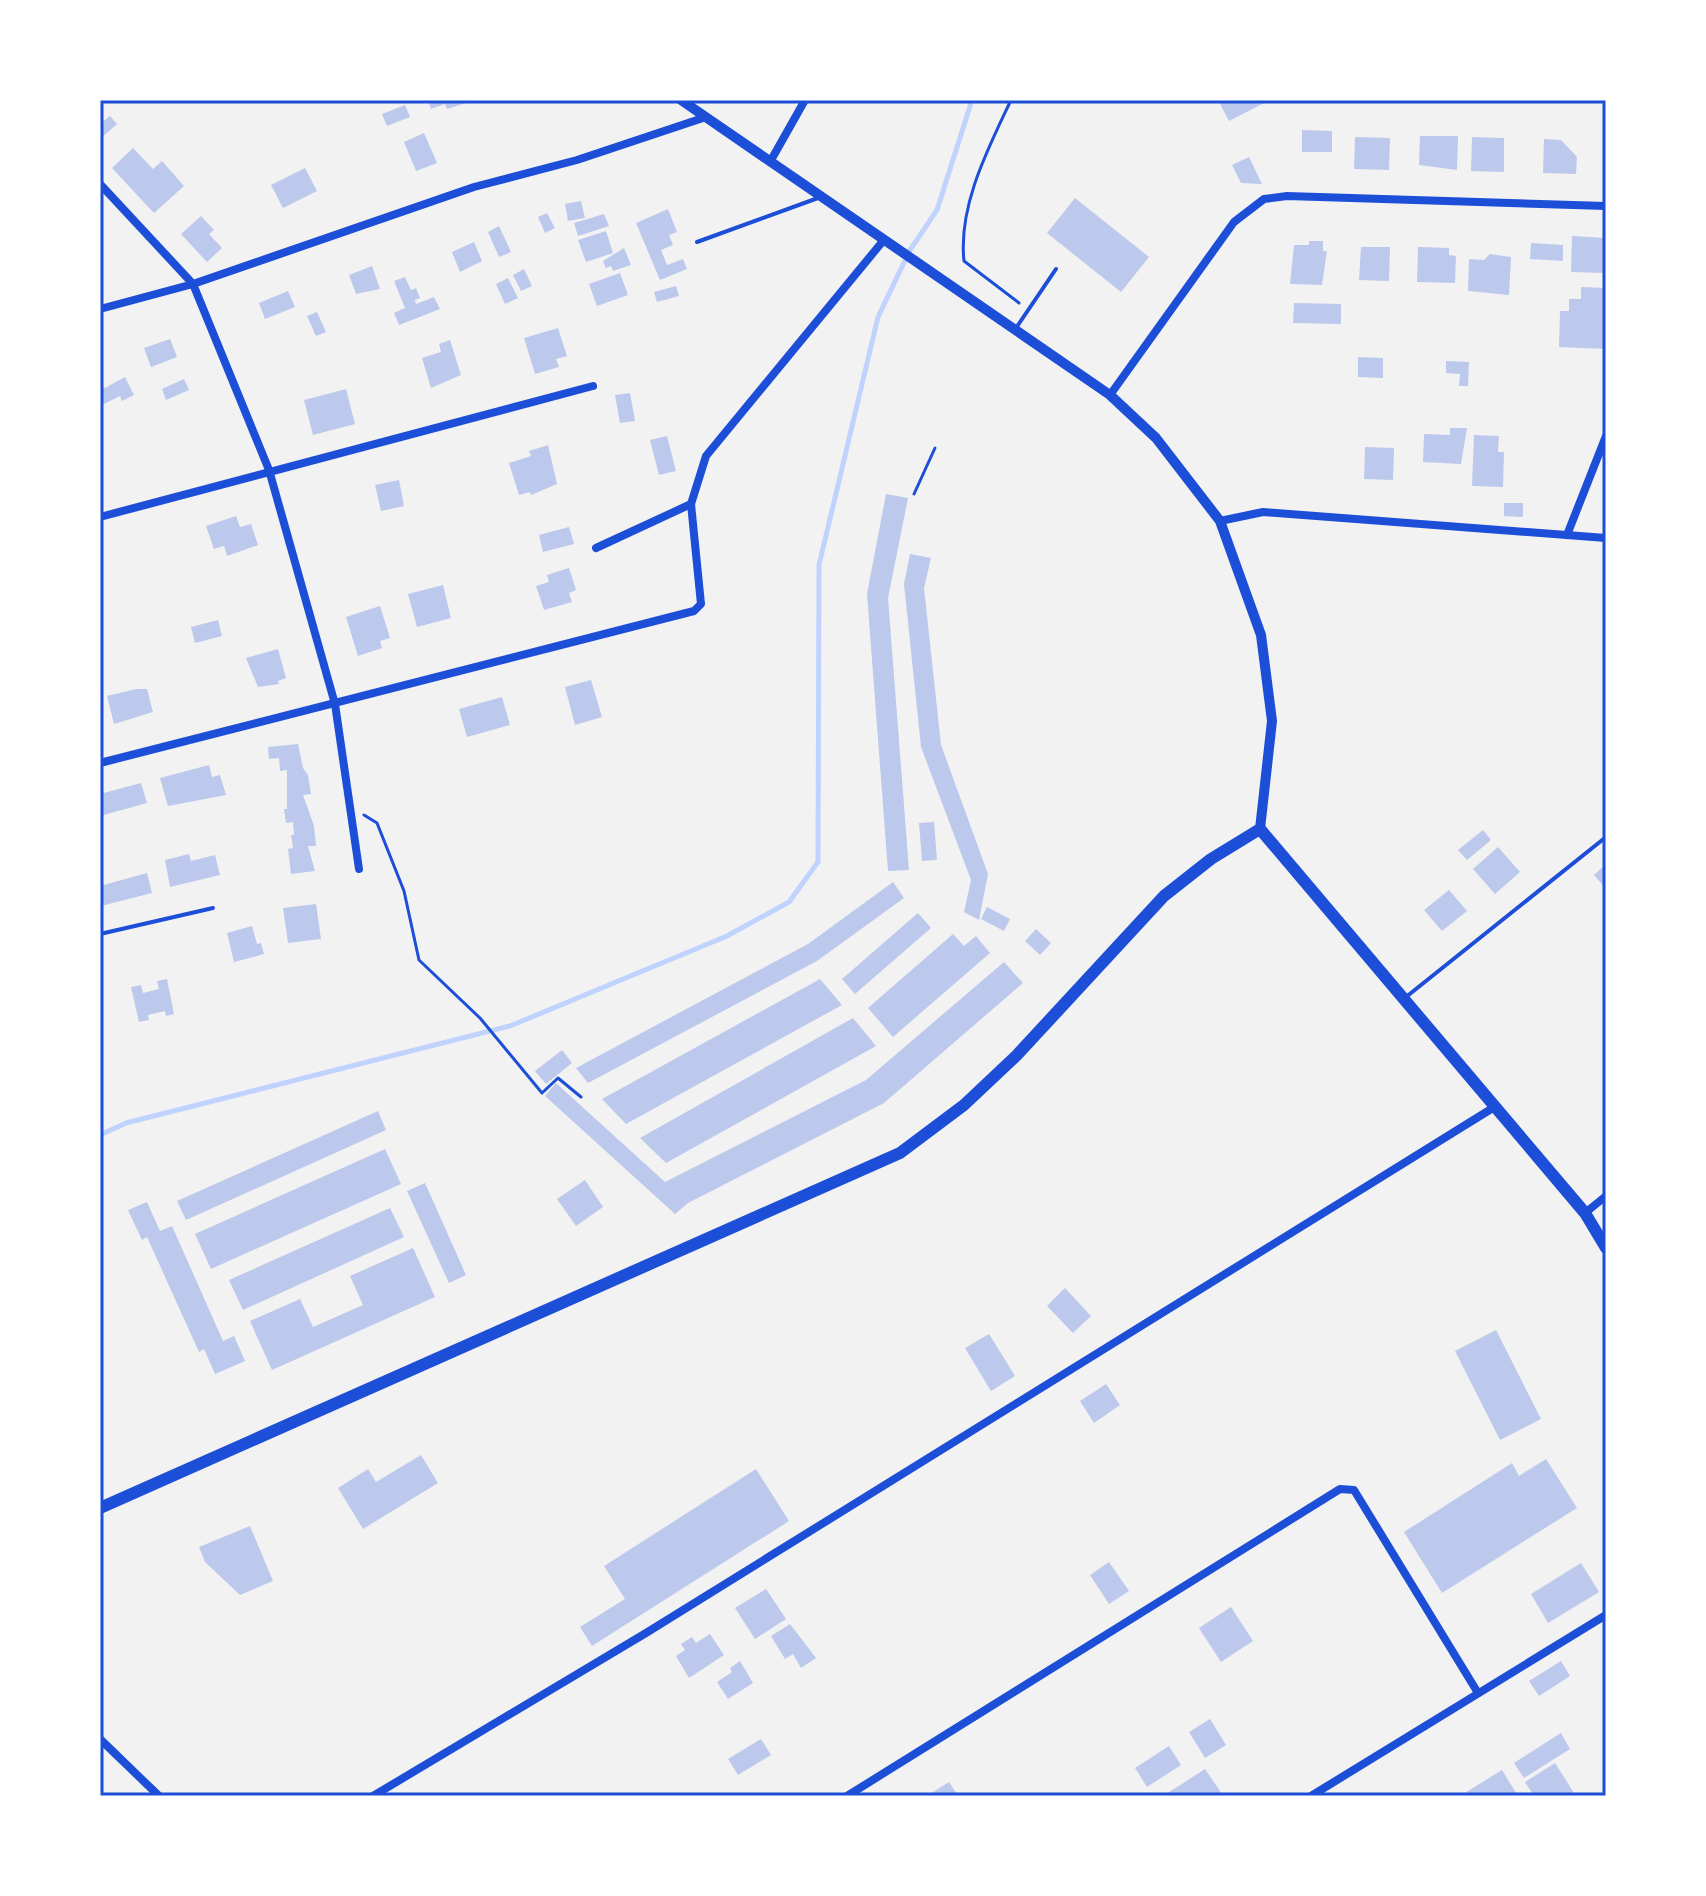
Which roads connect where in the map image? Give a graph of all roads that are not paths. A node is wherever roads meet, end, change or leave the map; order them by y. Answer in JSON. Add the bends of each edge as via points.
{"nodes":[{"id":1,"x":681,"y":100,"type":"edge"},
{"id":2,"x":805,"y":100,"type":"edge"},
{"id":3,"x":706,"y":117,"type":"junction"},
{"id":4,"x":770,"y":162,"type":"junction"},
{"id":5,"x":100,"y":184,"type":"edge"},
{"id":6,"x":821,"y":197,"type":"junction"},
{"id":7,"x":1606,"y":206,"type":"edge"},
{"id":8,"x":883,"y":241,"type":"junction"},
{"id":9,"x":697,"y":242,"type":"dead end"},
{"id":10,"x":1056,"y":269,"type":"dead end"},
{"id":11,"x":193,"y":284,"type":"junction"},
{"id":12,"x":100,"y":309,"type":"edge"},
{"id":13,"x":1015,"y":330,"type":"junction"},
{"id":14,"x":593,"y":386,"type":"dead end"},
{"id":15,"x":1110,"y":395,"type":"junction"},
{"id":16,"x":1606,"y":436,"type":"edge"},
{"id":17,"x":269,"y":470,"type":"junction"},
{"id":18,"x":691,"y":504,"type":"junction"},
{"id":19,"x":100,"y":517,"type":"edge"},
{"id":20,"x":1220,"y":521,"type":"junction"},
{"id":21,"x":1567,"y":535,"type":"junction"},
{"id":22,"x":1606,"y":538,"type":"edge"},
{"id":23,"x":596,"y":548,"type":"dead end"},
{"id":24,"x":335,"y":704,"type":"junction"},
{"id":25,"x":100,"y":763,"type":"edge"},
{"id":26,"x":1260,"y":829,"type":"junction"},
{"id":27,"x":1606,"y":837,"type":"edge"},
{"id":28,"x":359,"y":869,"type":"dead end"},
{"id":29,"x":213,"y":908,"type":"dead end"},
{"id":30,"x":100,"y":934,"type":"edge"},
{"id":31,"x":1404,"y":998,"type":"junction"},
{"id":32,"x":1496,"y":1106,"type":"junction"},
{"id":33,"x":1606,"y":1196,"type":"edge"},
{"id":34,"x":1585,"y":1213,"type":"junction"},
{"id":35,"x":1606,"y":1248,"type":"edge"},
{"id":36,"x":100,"y":1508,"type":"edge"},
{"id":37,"x":1606,"y":1615,"type":"edge"},
{"id":38,"x":1478,"y":1693,"type":"junction"},
{"id":39,"x":100,"y":1739,"type":"edge"},
{"id":40,"x":159,"y":1796,"type":"edge"},
{"id":41,"x":373,"y":1796,"type":"edge"},
{"id":42,"x":847,"y":1796,"type":"edge"},
{"id":43,"x":1311,"y":1796,"type":"edge"}],
"edges":[{"from":1,"to":3,"type":"street"},
{"from":2,"to":4,"type":"street"},
{"from":3,"to":4,"type":"street"},
{"from":3,"to":11,"type":"street","via":[[474,187]]},
{"from":4,"to":6,"type":"street"},
{"from":5,"to":11,"type":"street"},
{"from":6,"to":8,"type":"street"},
{"from":6,"to":9,"type":"lane"},
{"from":7,"to":15,"type":"street","via":[[1264,199],[1234,222]]},
{"from":8,"to":13,"type":"street"},
{"from":8,"to":18,"type":"street","via":[[721,435],[706,456]]},
{"from":10,"to":13,"type":"lane"},
{"from":11,"to":12,"type":"street"},
{"from":11,"to":17,"type":"street"},
{"from":13,"to":15,"type":"street"},
{"from":14,"to":17,"type":"street"},
{"from":15,"to":20,"type":"street","via":[[1156,438]]},
{"from":16,"to":21,"type":"street"},
{"from":17,"to":19,"type":"street"},
{"from":17,"to":24,"type":"street"},
{"from":18,"to":23,"type":"street"},
{"from":18,"to":24,"type":"street","via":[[701,604],[694,611]]},
{"from":20,"to":21,"type":"street","via":[[1263,512]]},
{"from":20,"to":26,"type":"street","via":[[1261,635],[1271,706]]},
{"from":21,"to":22,"type":"street"},
{"from":24,"to":25,"type":"street"},
{"from":24,"to":28,"type":"street"},
{"from":26,"to":31,"type":"main road"},
{"from":26,"to":36,"type":"main road","via":[[1164,896],[1017,1055],[964,1105],[900,1153]]},
{"from":27,"to":31,"type":"lane"},
{"from":29,"to":30,"type":"lane"},
{"from":31,"to":32,"type":"main road"},
{"from":32,"to":34,"type":"main road"},
{"from":32,"to":41,"type":"street","via":[[646,1633]]},
{"from":33,"to":34,"type":"street"},
{"from":34,"to":35,"type":"main road"},
{"from":37,"to":38,"type":"street"},
{"from":38,"to":42,"type":"street","via":[[1354,1490],[1340,1489]]},
{"from":38,"to":43,"type":"street"},
{"from":39,"to":40,"type":"street"}]}
